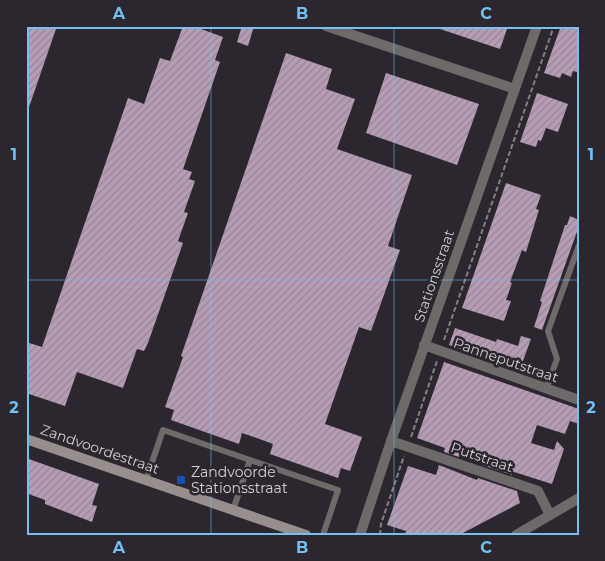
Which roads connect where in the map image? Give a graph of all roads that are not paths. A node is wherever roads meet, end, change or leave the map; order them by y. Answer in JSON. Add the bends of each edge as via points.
{"nodes":[{"id":1,"x":326,"y":26,"type":"edge"},
{"id":2,"x":537,"y":26,"type":"edge"},
{"id":3,"x":515,"y":89,"type":"junction"},
{"id":4,"x":579,"y":245,"type":"edge"},
{"id":5,"x":424,"y":346,"type":"junction"},
{"id":6,"x":546,"y":389,"type":"junction"},
{"id":7,"x":579,"y":400,"type":"edge"},
{"id":8,"x":26,"y":439,"type":"edge"},
{"id":9,"x":391,"y":440,"type":"junction"},
{"id":10,"x":250,"y":460,"type":"junction"},
{"id":11,"x":146,"y":480,"type":"junction"},
{"id":12,"x":579,"y":498,"type":"edge"},
{"id":13,"x":233,"y":510,"type":"junction"},
{"id":14,"x":550,"y":515,"type":"junction"},
{"id":15,"x":306,"y":535,"type":"edge"},
{"id":16,"x":323,"y":535,"type":"edge"},
{"id":17,"x":360,"y":535,"type":"edge"},
{"id":18,"x":516,"y":535,"type":"edge"}],
"edges":[{"from":1,"to":3,"type":"street"},
{"from":2,"to":3,"type":"street","name":"Stationsstraat"},
{"from":3,"to":5,"type":"street","name":"Stationsstraat"},
{"from":4,"to":6,"type":"lane","via":[[548,331],[557,359]]},
{"from":5,"to":6,"type":"street","name":"Panneputstraat"},
{"from":5,"to":9,"type":"street","name":"Stationsstraat"},
{"from":6,"to":7,"type":"street","name":"Panneputstraat"},
{"from":8,"to":11,"type":"main road","name":"Zandvoordestraat"},
{"from":9,"to":14,"type":"street","name":"Putstraat","via":[[538,491]]},
{"from":9,"to":17,"type":"street","name":"Stationsstraat"},
{"from":10,"to":11,"type":"lane","via":[[163,430]]},
{"from":10,"to":13,"type":"lane"},
{"from":10,"to":16,"type":"lane","via":[[338,490]]},
{"from":11,"to":13,"type":"main road","name":"Zandvoordestraat"},
{"from":12,"to":14,"type":"street"},
{"from":13,"to":15,"type":"main road","name":"Zandvoordestraat"},
{"from":14,"to":18,"type":"street"}]}
